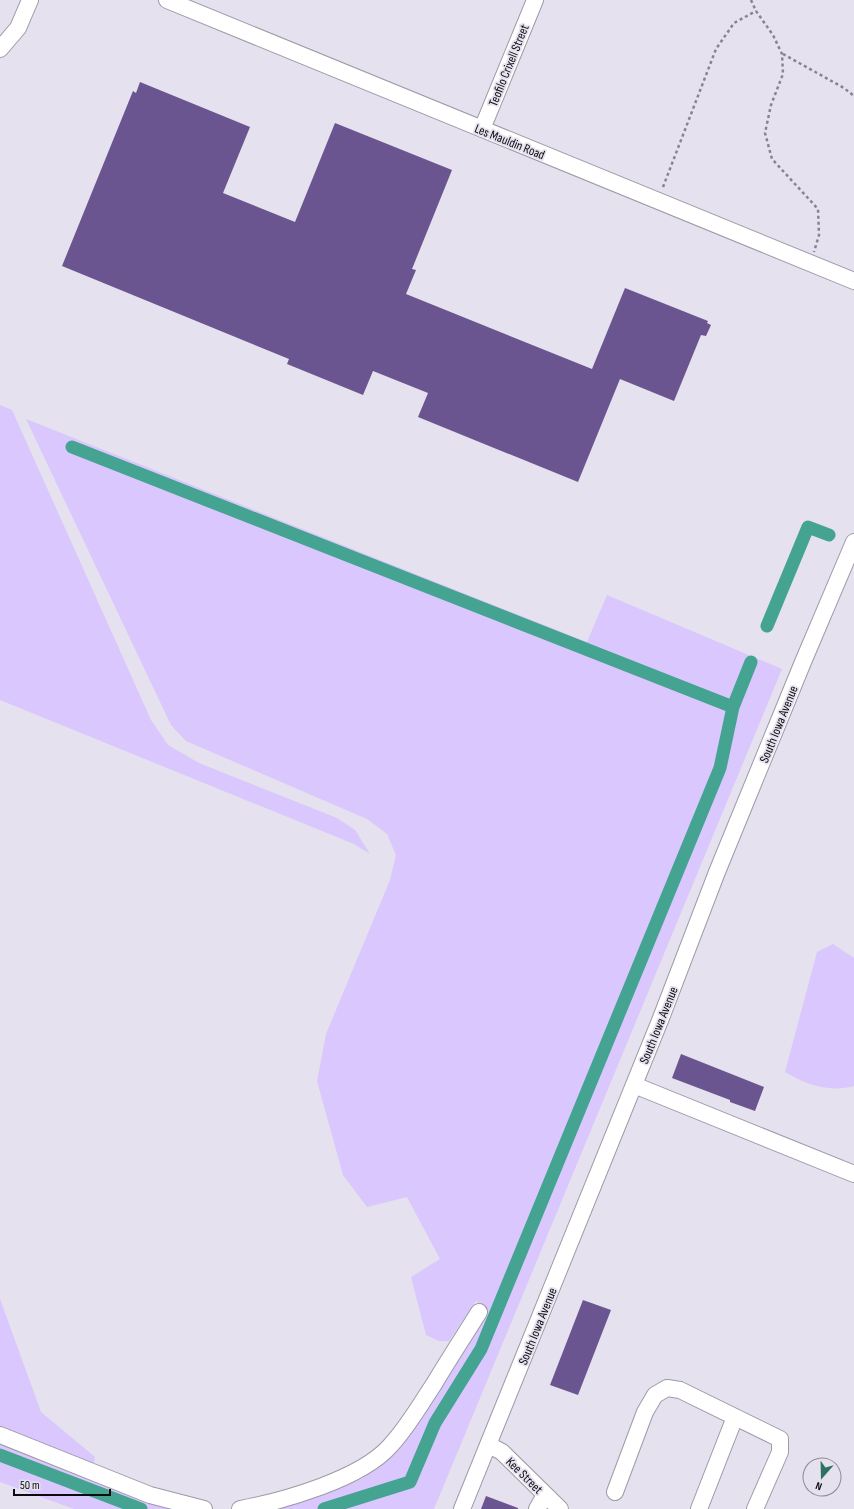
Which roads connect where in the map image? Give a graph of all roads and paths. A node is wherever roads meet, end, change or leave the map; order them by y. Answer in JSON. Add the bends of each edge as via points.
{"nodes":[{"id":1,"x":30,"y":0,"type":"edge"},
{"id":2,"x":167,"y":0,"type":"edge"},
{"id":3,"x":535,"y":0,"type":"edge"},
{"id":4,"x":751,"y":0,"type":"edge"},
{"id":5,"x":756,"y":11,"type":"junction"},
{"id":6,"x":0,"y":49,"type":"edge"},
{"id":7,"x":782,"y":54,"type":"junction"},
{"id":8,"x":854,"y":96,"type":"edge"},
{"id":9,"x":482,"y":129,"type":"junction"},
{"id":10,"x":657,"y":201,"type":"junction"},
{"id":11,"x":811,"y":264,"type":"junction"},
{"id":12,"x":854,"y":281,"type":"edge"},
{"id":13,"x":854,"y":542,"type":"edge"},
{"id":14,"x":634,"y":1085,"type":"junction"},
{"id":15,"x":854,"y":1174,"type":"edge"},
{"id":16,"x":479,"y":1312,"type":"dead end"},
{"id":17,"x":735,"y":1417,"type":"junction"},
{"id":18,"x":0,"y":1436,"type":"edge"},
{"id":19,"x":488,"y":1445,"type":"junction"},
{"id":20,"x":615,"y":1492,"type":"dead end"},
{"id":21,"x":545,"y":1495,"type":"junction"},
{"id":22,"x":204,"y":1509,"type":"edge"},
{"id":23,"x":240,"y":1509,"type":"edge"},
{"id":24,"x":462,"y":1509,"type":"edge"},
{"id":25,"x":537,"y":1509,"type":"edge"},
{"id":26,"x":560,"y":1509,"type":"edge"},
{"id":27,"x":699,"y":1509,"type":"edge"},
{"id":28,"x":755,"y":1509,"type":"edge"}],
"edges":[{"from":1,"to":6,"type":"street","via":[[18,28]]},
{"from":2,"to":9,"type":"street","name":"Les Mauldin Road"},
{"from":3,"to":9,"type":"street","name":"Teofilo Crixell Street"},
{"from":4,"to":5,"type":"path"},
{"from":5,"to":7,"type":"path"},
{"from":5,"to":10,"type":"path","via":[[734,23],[716,49]]},
{"from":7,"to":8,"type":"path"},
{"from":7,"to":11,"type":"path","via":[[782,74],[765,133],[772,159],[818,209],[819,235]]},
{"from":9,"to":10,"type":"street","name":"Les Mauldin Road"},
{"from":10,"to":11,"type":"street","name":"Les Mauldin Road"},
{"from":11,"to":12,"type":"street","name":"Les Mauldin Road"},
{"from":13,"to":14,"type":"street","name":"South Iowa Avenue","via":[[717,872]]},
{"from":14,"to":15,"type":"street"},
{"from":14,"to":19,"type":"street","name":"South Iowa Avenue"},
{"from":16,"to":23,"type":"street","via":[[415,1414],[390,1447],[353,1473],[285,1498]]},
{"from":17,"to":20,"type":"street","via":[[680,1390],[667,1388],[656,1395],[645,1412]]},
{"from":17,"to":27,"type":"street"},
{"from":17,"to":28,"type":"street","via":[[780,1439],[780,1452]]},
{"from":18,"to":22,"type":"street","via":[[150,1495]]},
{"from":19,"to":21,"type":"street","name":"Kee Street","via":[[502,1452]]},
{"from":19,"to":24,"type":"street","name":"South Iowa Avenue"},
{"from":21,"to":25,"type":"street"},
{"from":21,"to":26,"type":"street","name":"Kee Street"}]}
